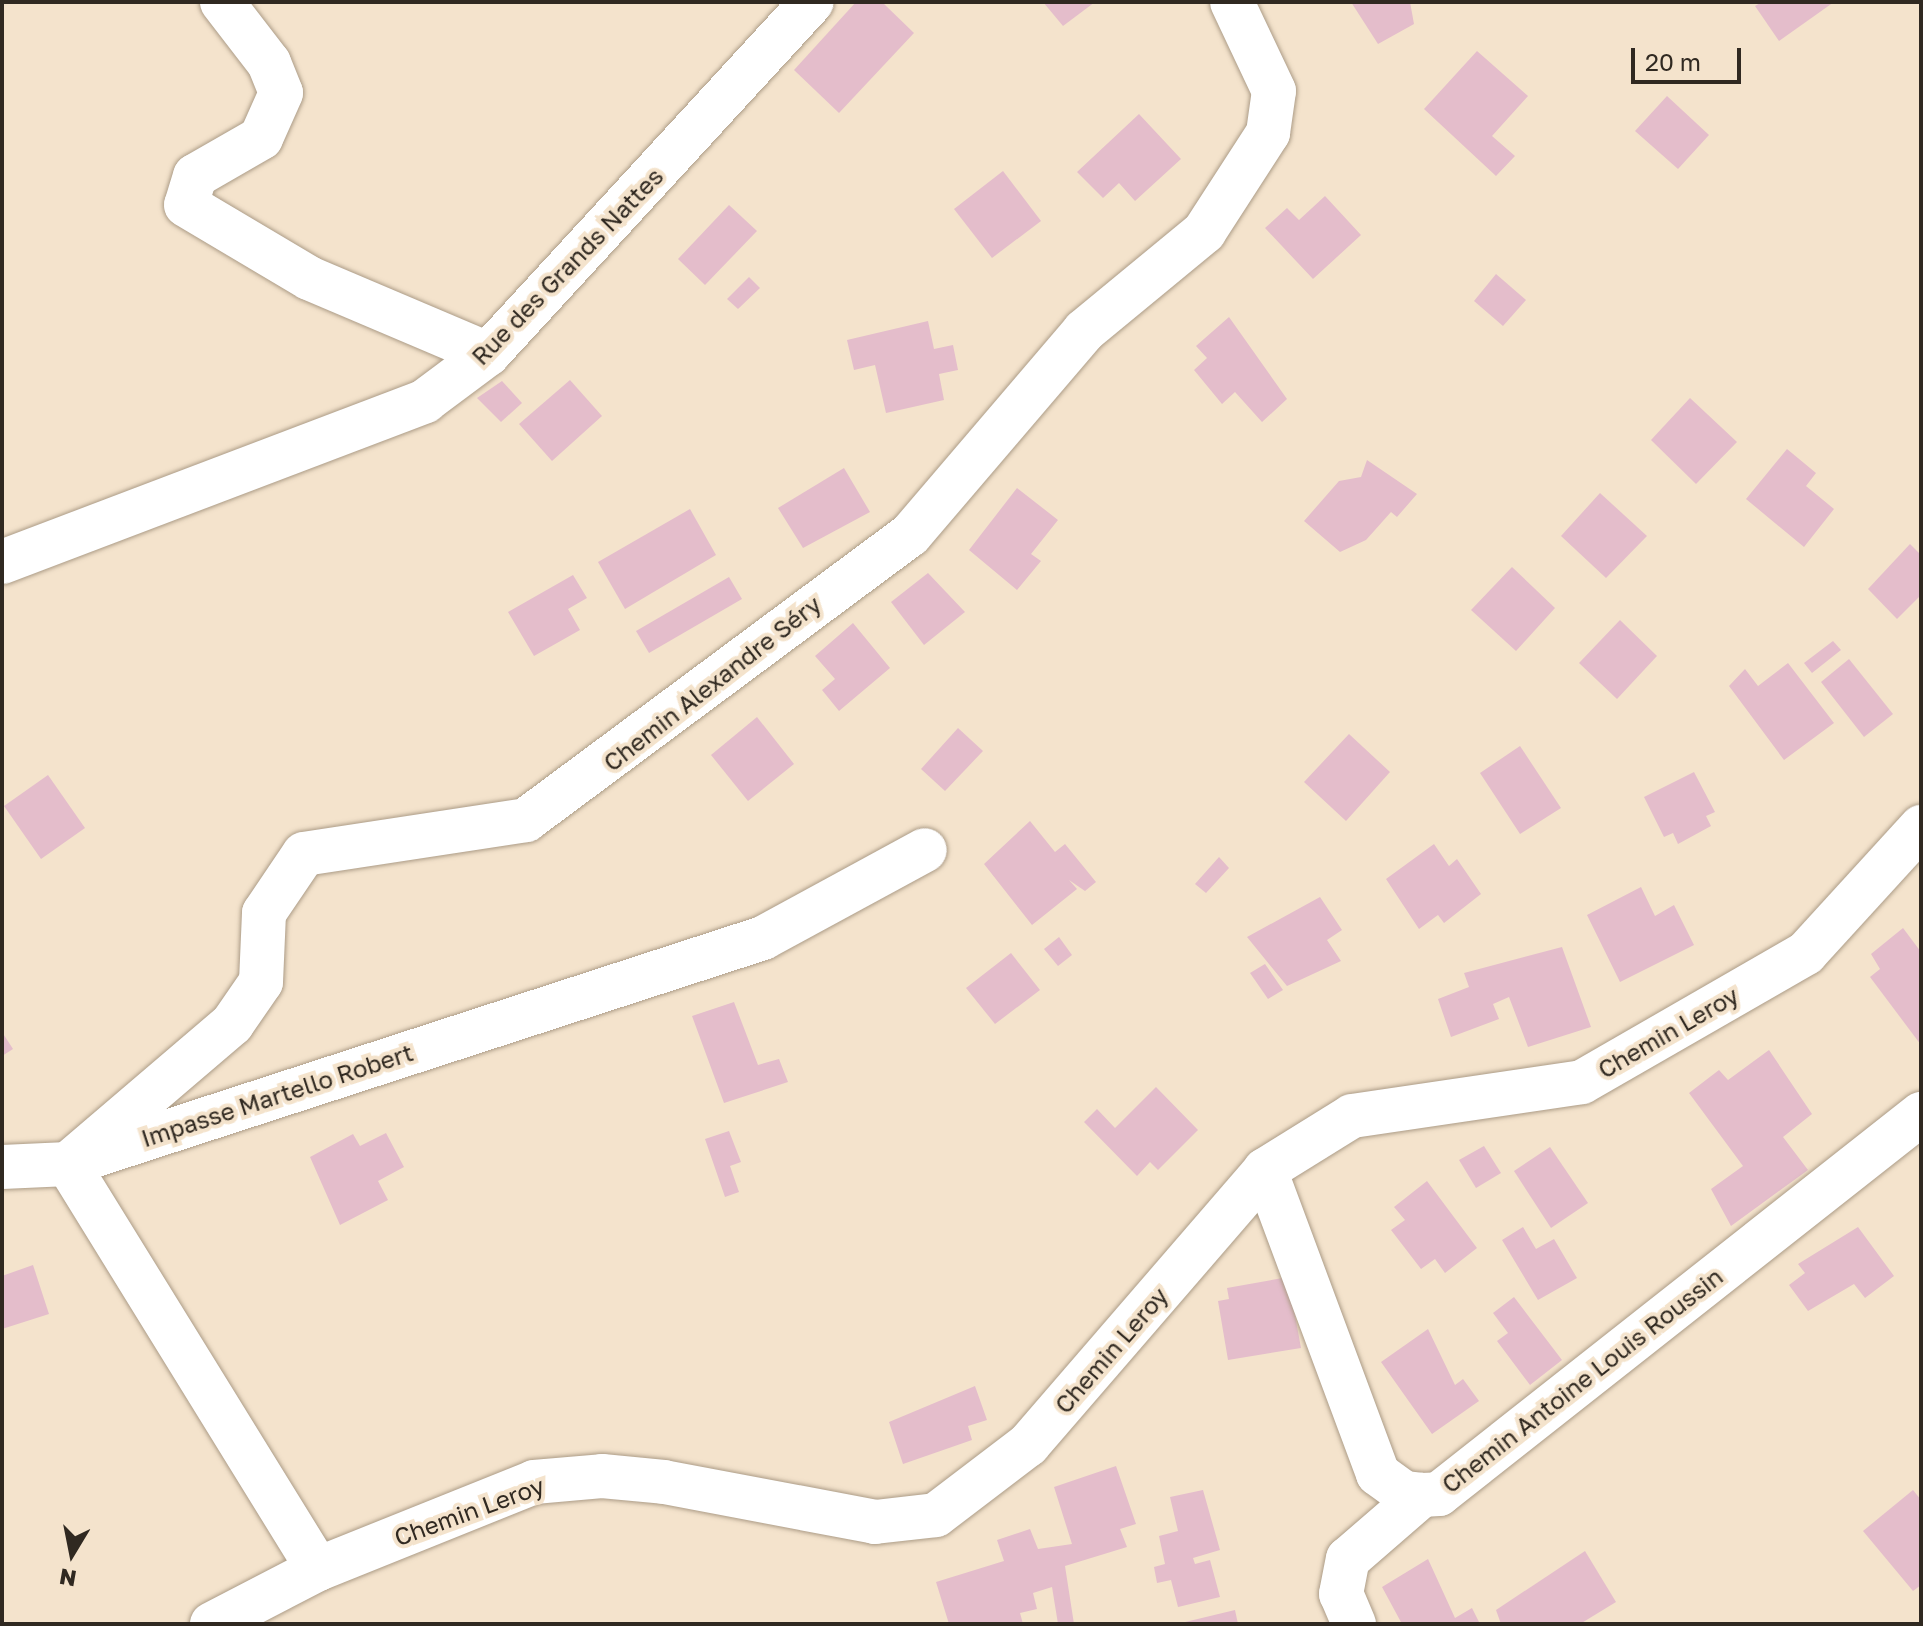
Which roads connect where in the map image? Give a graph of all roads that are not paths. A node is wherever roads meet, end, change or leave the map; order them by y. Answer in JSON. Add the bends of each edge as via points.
{"nodes":[{"id":1,"x":222,"y":2,"type":"edge"},
{"id":2,"x":812,"y":2,"type":"edge"},
{"id":3,"x":1232,"y":2,"type":"edge"},
{"id":4,"x":488,"y":354,"type":"junction"},
{"id":5,"x":2,"y":562,"type":"edge"},
{"id":6,"x":1916,"y":846,"type":"edge"},
{"id":7,"x":925,"y":850,"type":"dead end"},
{"id":8,"x":1921,"y":1114,"type":"edge"},
{"id":9,"x":68,"y":1164,"type":"junction"},
{"id":10,"x":2,"y":1167,"type":"edge"},
{"id":11,"x":1265,"y":1170,"type":"junction"},
{"id":12,"x":1422,"y":1495,"type":"junction"},
{"id":13,"x":318,"y":1569,"type":"junction"},
{"id":14,"x":212,"y":1624,"type":"edge"},
{"id":15,"x":1354,"y":1624,"type":"edge"}],
"edges":[{"from":1,"to":4,"type":"street","via":[[269,63],[281,93],[261,138],[195,176],[186,205],[309,278]]},
{"from":2,"to":4,"type":"street","name":"Rue des Grands Nattes"},
{"from":3,"to":9,"type":"street","name":"Chemin Alexandre Séry","via":[[1274,91],[1268,133],[1204,232],[1084,331],[910,535],[526,820],[304,854],[264,913],[261,982],[232,1024]]},
{"from":4,"to":5,"type":"street","name":"Rue des Grands Nattes","via":[[425,401]]},
{"from":6,"to":11,"type":"street","name":"Chemin Leroy","via":[[1806,953],[1582,1082],[1352,1116]]},
{"from":7,"to":9,"type":"street","name":"Impasse Martello Robert","via":[[763,938]]},
{"from":8,"to":12,"type":"street","name":"Chemin Antoine Louis Roussin","via":[[1439,1494]]},
{"from":9,"to":10,"type":"street"},
{"from":9,"to":13,"type":"street"},
{"from":11,"to":12,"type":"street","name":"Chemin Antoine Louis Roussin","via":[[1378,1474]]},
{"from":11,"to":13,"type":"street","name":"Chemin Leroy","via":[[1028,1445],[936,1515],[875,1522],[664,1482],[548,1480]]},
{"from":12,"to":15,"type":"street","via":[[1348,1559],[1341,1594]]},
{"from":13,"to":14,"type":"street","name":"Chemin Leroy"}]}
